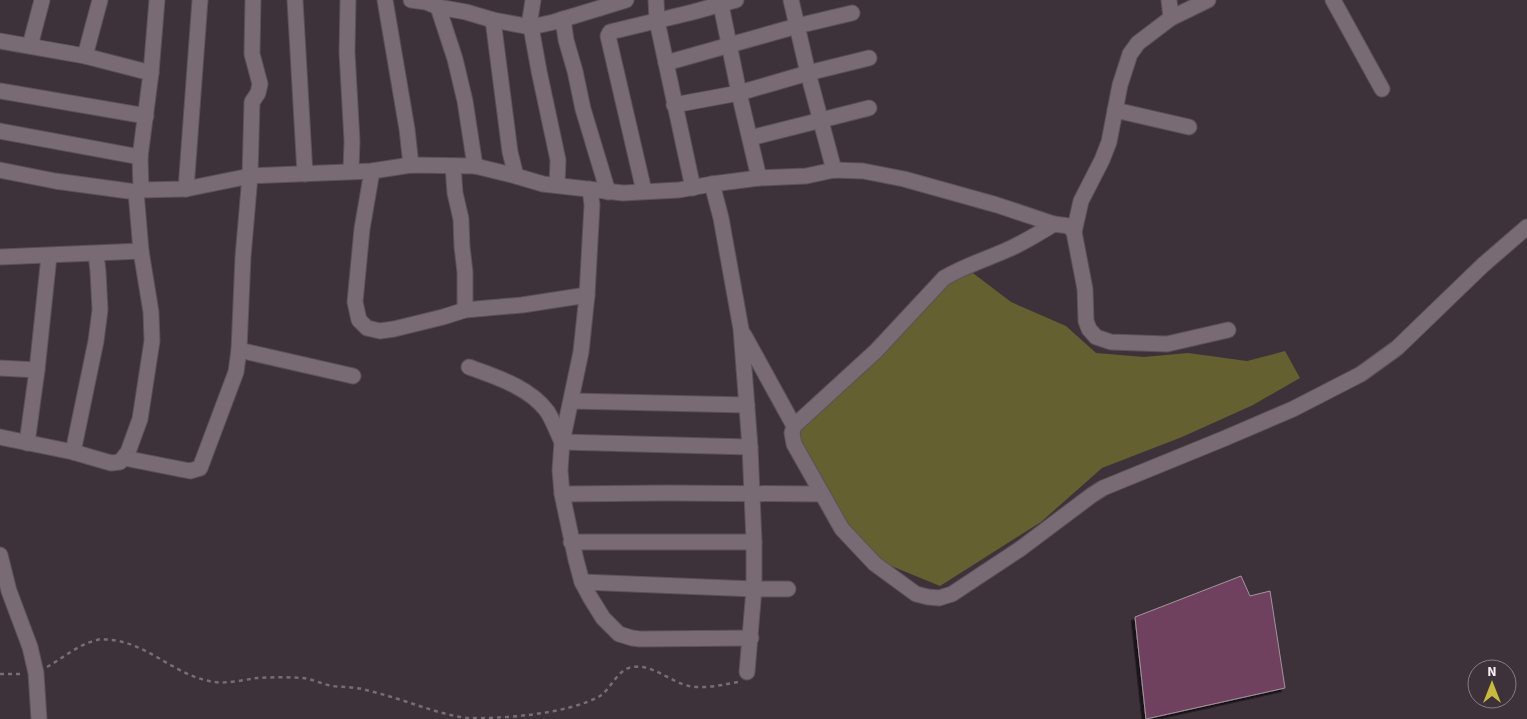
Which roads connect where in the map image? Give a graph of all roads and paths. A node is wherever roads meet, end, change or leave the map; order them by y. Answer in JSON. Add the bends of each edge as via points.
{"nodes":[{"id":1,"x":42,"y":0,"type":"edge"},
{"id":2,"x":100,"y":0,"type":"edge"},
{"id":3,"x":157,"y":0,"type":"edge"},
{"id":4,"x":200,"y":0,"type":"edge"},
{"id":5,"x":253,"y":0,"type":"edge"},
{"id":6,"x":295,"y":0,"type":"edge"},
{"id":7,"x":348,"y":0,"type":"edge"},
{"id":8,"x":385,"y":0,"type":"edge"},
{"id":9,"x":411,"y":0,"type":"edge"},
{"id":10,"x":533,"y":0,"type":"edge"},
{"id":11,"x":626,"y":0,"type":"edge"},
{"id":12,"x":656,"y":0,"type":"edge"},
{"id":13,"x":736,"y":0,"type":"edge"},
{"id":14,"x":790,"y":0,"type":"edge"},
{"id":15,"x":1169,"y":0,"type":"edge"},
{"id":16,"x":1208,"y":0,"type":"edge"},
{"id":17,"x":1333,"y":0,"type":"edge"},
{"id":18,"x":431,"y":3,"type":"edge"},
{"id":19,"x":721,"y":5,"type":"junction"},
{"id":20,"x":468,"y":6,"type":"edge"},
{"id":21,"x":852,"y":12,"type":"dead end"},
{"id":22,"x":1171,"y":18,"type":"junction"},
{"id":23,"x":563,"y":19,"type":"junction"},
{"id":24,"x":494,"y":20,"type":"junction"},
{"id":25,"x":657,"y":21,"type":"junction"},
{"id":26,"x":530,"y":26,"type":"junction"},
{"id":27,"x":797,"y":26,"type":"junction"},
{"id":28,"x":0,"y":41,"type":"edge"},
{"id":29,"x":30,"y":46,"type":"junction"},
{"id":30,"x":729,"y":46,"type":"junction"},
{"id":31,"x":85,"y":56,"type":"junction"},
{"id":32,"x":869,"y":58,"type":"dead end"},
{"id":33,"x":666,"y":63,"type":"junction"},
{"id":34,"x":151,"y":73,"type":"junction"},
{"id":35,"x":808,"y":73,"type":"junction"},
{"id":36,"x":1382,"y":89,"type":"dead end"},
{"id":37,"x":0,"y":91,"type":"edge"},
{"id":38,"x":739,"y":93,"type":"junction"},
{"id":39,"x":674,"y":105,"type":"junction"},
{"id":40,"x":869,"y":108,"type":"dead end"},
{"id":41,"x":1115,"y":110,"type":"junction"},
{"id":42,"x":146,"y":116,"type":"junction"},
{"id":43,"x":821,"y":121,"type":"junction"},
{"id":44,"x":1190,"y":127,"type":"dead end"},
{"id":45,"x":0,"y":130,"type":"edge"},
{"id":46,"x":750,"y":138,"type":"junction"},
{"id":47,"x":140,"y":157,"type":"junction"},
{"id":48,"x":411,"y":165,"type":"junction"},
{"id":49,"x":453,"y":166,"type":"junction"},
{"id":50,"x":475,"y":166,"type":"junction"},
{"id":51,"x":0,"y":170,"type":"edge"},
{"id":52,"x":834,"y":170,"type":"junction"},
{"id":53,"x":351,"y":171,"type":"junction"},
{"id":54,"x":372,"y":171,"type":"junction"},
{"id":55,"x":304,"y":174,"type":"junction"},
{"id":56,"x":250,"y":176,"type":"junction"},
{"id":57,"x":516,"y":176,"type":"junction"},
{"id":58,"x":759,"y":178,"type":"junction"},
{"id":59,"x":712,"y":184,"type":"junction"},
{"id":60,"x":557,"y":185,"type":"junction"},
{"id":61,"x":693,"y":188,"type":"junction"},
{"id":62,"x":186,"y":189,"type":"junction"},
{"id":63,"x":590,"y":189,"type":"junction"},
{"id":64,"x":138,"y":191,"type":"junction"},
{"id":65,"x":644,"y":191,"type":"junction"},
{"id":66,"x":608,"y":192,"type":"junction"},
{"id":67,"x":1054,"y":224,"type":"junction"},
{"id":68,"x":1527,"y":227,"type":"edge"},
{"id":69,"x":1074,"y":232,"type":"junction"},
{"id":70,"x":141,"y":251,"type":"junction"},
{"id":71,"x":96,"y":254,"type":"junction"},
{"id":72,"x":49,"y":256,"type":"junction"},
{"id":73,"x":0,"y":257,"type":"edge"},
{"id":74,"x":587,"y":295,"type":"junction"},
{"id":75,"x":465,"y":310,"type":"junction"},
{"id":76,"x":741,"y":329,"type":"junction"},
{"id":77,"x":1228,"y":330,"type":"dead end"},
{"id":78,"x":240,"y":350,"type":"junction"},
{"id":79,"x":0,"y":368,"type":"edge"},
{"id":80,"x":469,"y":368,"type":"dead end"},
{"id":81,"x":37,"y":370,"type":"junction"},
{"id":82,"x":353,"y":376,"type":"dead end"},
{"id":83,"x":571,"y":400,"type":"junction"},
{"id":84,"x":746,"y":405,"type":"junction"},
{"id":85,"x":794,"y":426,"type":"junction"},
{"id":86,"x":0,"y":437,"type":"edge"},
{"id":87,"x":562,"y":442,"type":"junction"},
{"id":88,"x":27,"y":443,"type":"junction"},
{"id":89,"x":750,"y":447,"type":"junction"},
{"id":90,"x":73,"y":452,"type":"junction"},
{"id":91,"x":124,"y":458,"type":"junction"},
{"id":92,"x":562,"y":494,"type":"junction"},
{"id":93,"x":752,"y":494,"type":"junction"},
{"id":94,"x":822,"y":494,"type":"junction"},
{"id":95,"x":572,"y":542,"type":"junction"},
{"id":96,"x":754,"y":542,"type":"junction"},
{"id":97,"x":0,"y":555,"type":"edge"},
{"id":98,"x":582,"y":582,"type":"junction"},
{"id":99,"x":754,"y":589,"type":"junction"},
{"id":100,"x":788,"y":589,"type":"dead end"},
{"id":101,"x":751,"y":638,"type":"junction"},
{"id":102,"x":747,"y":672,"type":"joint"},
{"id":103,"x":36,"y":673,"type":"junction"},
{"id":104,"x":0,"y":674,"type":"edge"},
{"id":105,"x":39,"y":719,"type":"edge"}],
"edges":[{"from":1,"to":29,"type":"street"},
{"from":2,"to":31,"type":"street"},
{"from":3,"to":34,"type":"street"},
{"from":4,"to":62,"type":"street"},
{"from":5,"to":56,"type":"street","via":[[252,54],[260,84],[252,102]]},
{"from":6,"to":55,"type":"street"},
{"from":7,"to":53,"type":"street"},
{"from":8,"to":48,"type":"street","via":[[408,129]]},
{"from":9,"to":18,"type":"street"},
{"from":10,"to":26,"type":"street"},
{"from":11,"to":23,"type":"street"},
{"from":12,"to":25,"type":"street"},
{"from":13,"to":19,"type":"street"},
{"from":14,"to":27,"type":"street"},
{"from":15,"to":22,"type":"street"},
{"from":16,"to":22,"type":"street"},
{"from":17,"to":36,"type":"street"},
{"from":18,"to":20,"type":"street"},
{"from":18,"to":50,"type":"street","via":[[455,58]]},
{"from":19,"to":25,"type":"street"},
{"from":19,"to":30,"type":"street"},
{"from":20,"to":24,"type":"street"},
{"from":21,"to":27,"type":"street"},
{"from":22,"to":41,"type":"street","via":[[1138,42],[1130,54]]},
{"from":23,"to":26,"type":"street"},
{"from":23,"to":66,"type":"street","via":[[582,109]]},
{"from":24,"to":26,"type":"street"},
{"from":24,"to":57,"type":"street","via":[[510,152]]},
{"from":25,"to":33,"type":"street"},
{"from":25,"to":65,"type":"street","via":[[610,32],[608,36]]},
{"from":26,"to":60,"type":"street","via":[[558,160]]},
{"from":27,"to":30,"type":"street"},
{"from":27,"to":35,"type":"street"},
{"from":28,"to":29,"type":"street"},
{"from":29,"to":31,"type":"street"},
{"from":30,"to":33,"type":"street"},
{"from":30,"to":38,"type":"street"},
{"from":31,"to":34,"type":"street"},
{"from":32,"to":35,"type":"street"},
{"from":33,"to":39,"type":"street"},
{"from":34,"to":42,"type":"street"},
{"from":35,"to":38,"type":"street"},
{"from":35,"to":43,"type":"street"},
{"from":37,"to":42,"type":"street"},
{"from":38,"to":39,"type":"street"},
{"from":38,"to":46,"type":"street"},
{"from":39,"to":61,"type":"street"},
{"from":40,"to":43,"type":"street"},
{"from":41,"to":44,"type":"street"},
{"from":41,"to":69,"type":"street","via":[[1109,142],[1080,201]]},
{"from":42,"to":47,"type":"street"},
{"from":43,"to":46,"type":"street"},
{"from":43,"to":52,"type":"street"},
{"from":45,"to":47,"type":"street"},
{"from":46,"to":58,"type":"street"},
{"from":47,"to":64,"type":"street"},
{"from":48,"to":49,"type":"street"},
{"from":48,"to":54,"type":"street"},
{"from":49,"to":50,"type":"street"},
{"from":49,"to":75,"type":"street","via":[[461,219]]},
{"from":50,"to":57,"type":"street"},
{"from":51,"to":64,"type":"street","via":[[54,181]]},
{"from":52,"to":58,"type":"street","via":[[806,176]]},
{"from":52,"to":67,"type":"street","via":[[863,171],[904,179]]},
{"from":53,"to":54,"type":"street"},
{"from":53,"to":55,"type":"street"},
{"from":54,"to":75,"type":"street","via":[[355,291],[359,320],[367,328],[380,331]]},
{"from":55,"to":56,"type":"street"},
{"from":56,"to":62,"type":"street"},
{"from":56,"to":78,"type":"street"},
{"from":57,"to":60,"type":"street"},
{"from":58,"to":59,"type":"street"},
{"from":59,"to":61,"type":"street"},
{"from":59,"to":76,"type":"street"},
{"from":60,"to":63,"type":"street"},
{"from":61,"to":65,"type":"street"},
{"from":62,"to":64,"type":"street"},
{"from":63,"to":66,"type":"street"},
{"from":63,"to":74,"type":"street"},
{"from":64,"to":70,"type":"street"},
{"from":65,"to":66,"type":"street"},
{"from":67,"to":69,"type":"street","via":[[1069,226]]},
{"from":67,"to":85,"type":"street","via":[[944,278],[876,351]]},
{"from":68,"to":94,"type":"street","via":[[1397,348],[1362,374],[1293,409],[1104,488],[952,594],[939,598],[916,594],[874,564],[842,529]]},
{"from":69,"to":77,"type":"street","via":[[1085,289],[1086,322],[1096,337],[1111,342],[1167,344]]},
{"from":70,"to":71,"type":"street"},
{"from":70,"to":91,"type":"street","via":[[151,312],[152,341],[140,419]]},
{"from":71,"to":72,"type":"street"},
{"from":71,"to":90,"type":"street","via":[[100,310]]},
{"from":72,"to":73,"type":"street"},
{"from":72,"to":81,"type":"street"},
{"from":74,"to":75,"type":"street"},
{"from":74,"to":83,"type":"street","via":[[581,352]]},
{"from":76,"to":84,"type":"street"},
{"from":76,"to":85,"type":"street"},
{"from":78,"to":82,"type":"street"},
{"from":78,"to":91,"type":"street","via":[[236,372],[200,468],[190,471]]},
{"from":79,"to":81,"type":"street"},
{"from":80,"to":87,"type":"street","via":[[508,383],[534,398],[548,412]]},
{"from":81,"to":88,"type":"street"},
{"from":83,"to":84,"type":"street"},
{"from":83,"to":87,"type":"street"},
{"from":84,"to":89,"type":"street"},
{"from":85,"to":94,"type":"street","via":[[794,444]]},
{"from":86,"to":88,"type":"street"},
{"from":87,"to":89,"type":"street"},
{"from":87,"to":92,"type":"street"},
{"from":88,"to":90,"type":"street"},
{"from":89,"to":93,"type":"street"},
{"from":90,"to":91,"type":"street","via":[[110,462],[120,462]]},
{"from":92,"to":93,"type":"street"},
{"from":92,"to":95,"type":"street"},
{"from":93,"to":94,"type":"street"},
{"from":93,"to":96,"type":"street"},
{"from":95,"to":96,"type":"street"},
{"from":95,"to":98,"type":"street"},
{"from":96,"to":99,"type":"street"},
{"from":97,"to":103,"type":"street"},
{"from":98,"to":99,"type":"street"},
{"from":98,"to":101,"type":"street","via":[[603,618],[624,636],[640,639]]},
{"from":99,"to":100,"type":"street"},
{"from":99,"to":101,"type":"street"},
{"from":101,"to":102,"type":"street"},
{"from":102,"to":103,"type":"path","via":[[738,682],[698,687],[682,684],[650,669],[630,667],[602,695],[586,702],[531,716],[481,719],[421,708],[371,691],[305,678],[211,682],[139,648],[101,639],[86,644]]},
{"from":103,"to":104,"type":"path"},
{"from":103,"to":105,"type":"street"}]}
